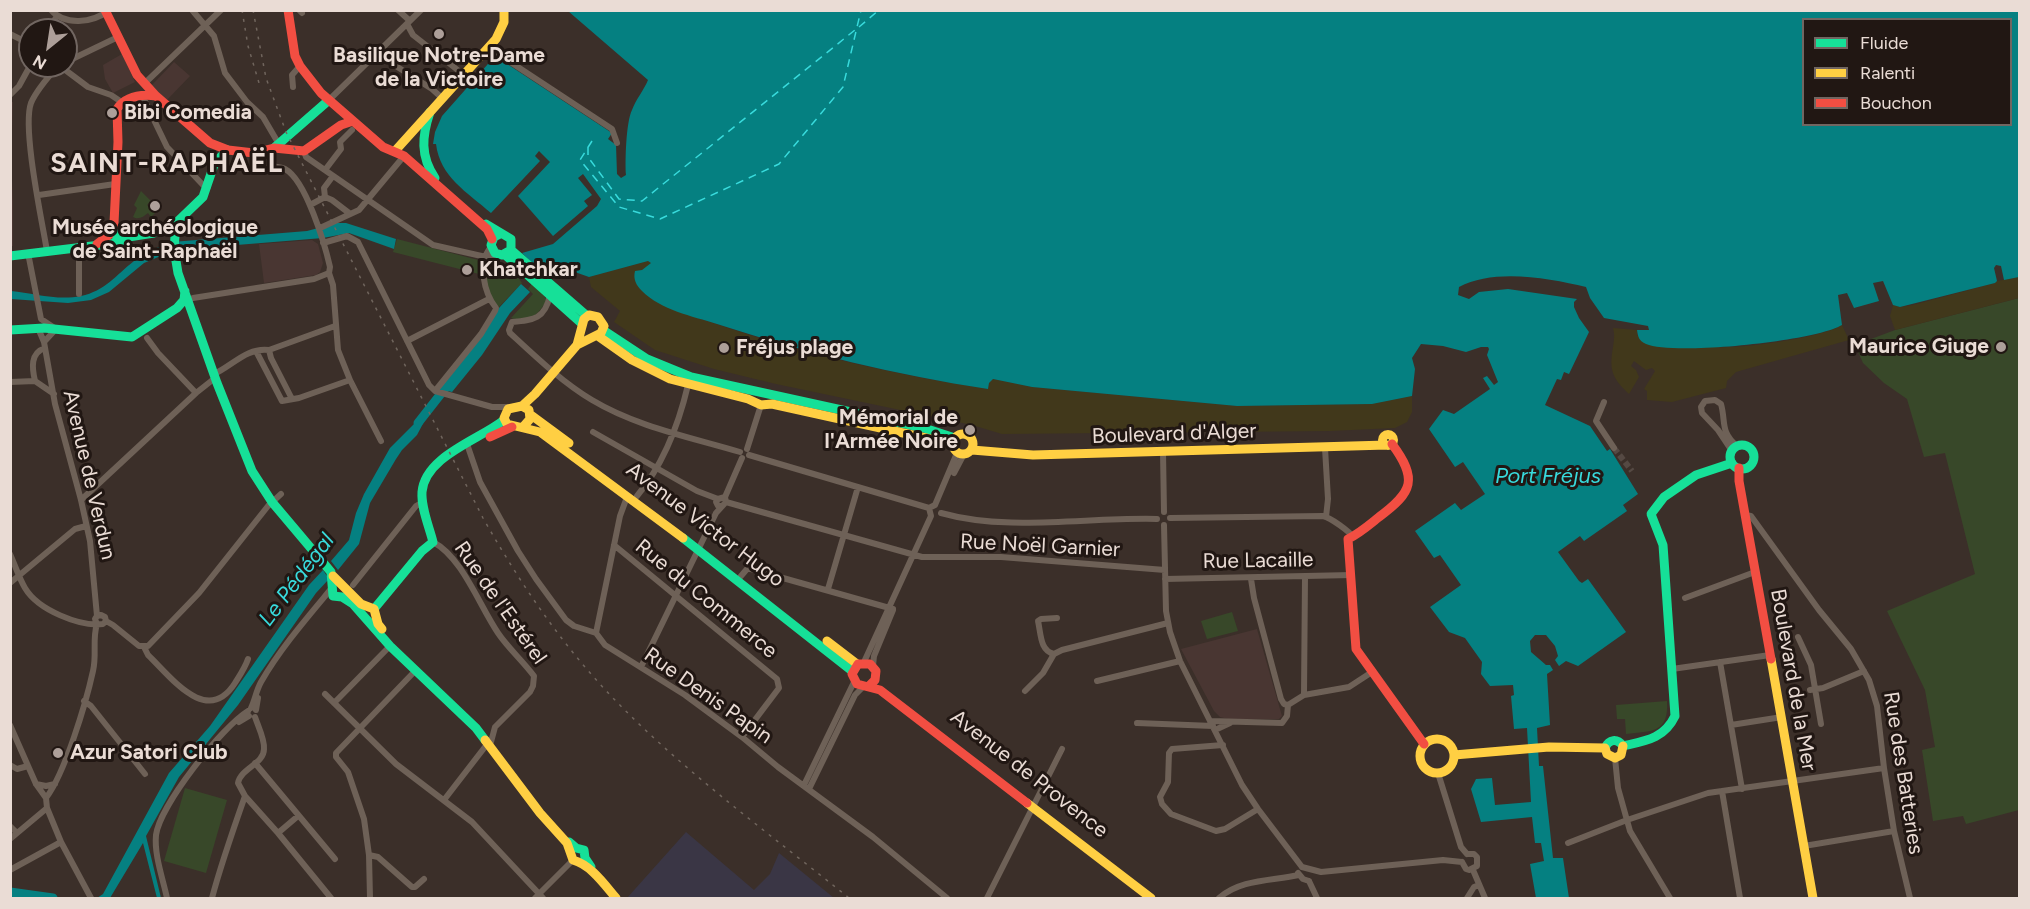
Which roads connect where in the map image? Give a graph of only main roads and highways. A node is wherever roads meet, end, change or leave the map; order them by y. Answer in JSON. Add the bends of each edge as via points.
{"nodes":[{"id":1,"x":288,"y":10,"type":"edge"},
{"id":2,"x":504,"y":10,"type":"edge"},
{"id":3,"x":509,"y":10,"type":"edge"},
{"id":4,"x":106,"y":11,"type":"edge"},
{"id":5,"x":489,"y":48,"type":"junction"},
{"id":6,"x":137,"y":75,"type":"junction"},
{"id":7,"x":156,"y":96,"type":"junction"},
{"id":8,"x":138,"y":97,"type":"junction"},
{"id":9,"x":329,"y":100,"type":"junction"},
{"id":10,"x":319,"y":109,"type":"junction"},
{"id":11,"x":430,"y":112,"type":"junction"},
{"id":12,"x":341,"y":125,"type":"junction"},
{"id":13,"x":353,"y":126,"type":"junction"},
{"id":14,"x":214,"y":144,"type":"junction"},
{"id":15,"x":278,"y":147,"type":"junction"},
{"id":16,"x":228,"y":150,"type":"junction"},
{"id":17,"x":399,"y":154,"type":"junction"},
{"id":18,"x":214,"y":161,"type":"junction"},
{"id":19,"x":176,"y":224,"type":"junction"},
{"id":20,"x":112,"y":230,"type":"junction"},
{"id":21,"x":121,"y":240,"type":"junction"},
{"id":22,"x":173,"y":241,"type":"junction"},
{"id":23,"x":97,"y":244,"type":"junction"},
{"id":24,"x":503,"y":249,"type":"junction"},
{"id":25,"x":10,"y":256,"type":"edge"},
{"id":26,"x":542,"y":282,"type":"junction"},
{"id":27,"x":188,"y":295,"type":"junction"},
{"id":28,"x":177,"y":308,"type":"junction"},
{"id":29,"x":191,"y":314,"type":"junction"},
{"id":30,"x":583,"y":323,"type":"junction"},
{"id":31,"x":10,"y":330,"type":"edge"},
{"id":32,"x":597,"y":335,"type":"junction"},
{"id":33,"x":577,"y":345,"type":"junction"},
{"id":34,"x":762,"y":399,"type":"junction"},
{"id":35,"x":527,"y":410,"type":"junction"},
{"id":36,"x":504,"y":419,"type":"junction"},
{"id":37,"x":512,"y":427,"type":"junction"},
{"id":38,"x":523,"y":427,"type":"junction"},
{"id":39,"x":468,"y":446,"type":"junction"},
{"id":40,"x":1735,"y":466,"type":"junction"},
{"id":41,"x":632,"y":497,"type":"junction"},
{"id":42,"x":699,"y":547,"type":"junction"},
{"id":43,"x":370,"y":613,"type":"junction"},
{"id":44,"x":862,"y":666,"type":"junction"},
{"id":45,"x":876,"y":677,"type":"junction"},
{"id":46,"x":862,"y":685,"type":"junction"},
{"id":47,"x":489,"y":742,"type":"junction"},
{"id":48,"x":1424,"y":744,"type":"junction"},
{"id":49,"x":1623,"y":746,"type":"junction"},
{"id":50,"x":1605,"y":748,"type":"junction"},
{"id":51,"x":1454,"y":755,"type":"junction"},
{"id":52,"x":1034,"y":805,"type":"junction"},
{"id":53,"x":618,"y":898,"type":"edge"},
{"id":54,"x":1151,"y":898,"type":"edge"},
{"id":55,"x":1161,"y":898,"type":"edge"},
{"id":56,"x":1814,"y":898,"type":"edge"}],
"edges":[{"from":1,"to":9,"type":"main road","via":[[293,51]]},
{"from":2,"to":5,"type":"main road","via":[[502,31]]},
{"from":3,"to":5,"type":"main road","via":[[505,32]]},
{"from":4,"to":6,"type":"main road"},
{"from":5,"to":11,"type":"main road"},
{"from":6,"to":7,"type":"main road"},
{"from":6,"to":8,"type":"main road"},
{"from":7,"to":8,"type":"main road"},
{"from":7,"to":14,"type":"main road"},
{"from":8,"to":20,"type":"main road","via":[[116,111]]},
{"from":9,"to":10,"type":"main road"},
{"from":9,"to":13,"type":"main road"},
{"from":10,"to":12,"type":"main road","via":[[331,108],[341,117]]},
{"from":10,"to":15,"type":"main road"},
{"from":11,"to":17,"type":"main road"},
{"from":11,"to":24,"type":"main road","via":[[422,147],[429,171],[487,225]]},
{"from":12,"to":13,"type":"main road"},
{"from":12,"to":15,"type":"main road","via":[[304,151]]},
{"from":13,"to":17,"type":"main road"},
{"from":14,"to":16,"type":"main road"},
{"from":14,"to":18,"type":"main road"},
{"from":15,"to":16,"type":"main road","via":[[254,153]]},
{"from":16,"to":18,"type":"main road"},
{"from":17,"to":24,"type":"main road","via":[[487,229]]},
{"from":18,"to":19,"type":"main road","via":[[204,197]]},
{"from":19,"to":21,"type":"main road","via":[[162,232]]},
{"from":19,"to":22,"type":"main road"},
{"from":20,"to":21,"type":"main road"},
{"from":20,"to":23,"type":"main road"},
{"from":21,"to":22,"type":"main road","via":[[163,236]]},
{"from":21,"to":23,"type":"main road"},
{"from":22,"to":27,"type":"main road"},
{"from":23,"to":25,"type":"main road"},
{"from":24,"to":26,"type":"main road"},
{"from":26,"to":30,"type":"main road"},
{"from":26,"to":30,"type":"main road","via":[[550,295]]},
{"from":27,"to":28,"type":"main road"},
{"from":27,"to":29,"type":"main road"},
{"from":28,"to":29,"type":"main road"},
{"from":28,"to":31,"type":"main road","via":[[132,337],[56,329]]},
{"from":29,"to":43,"type":"main road","via":[[252,471],[339,586]]},
{"from":30,"to":32,"type":"main road"},
{"from":30,"to":32,"type":"main road","via":[[594,315],[600,319],[603,323]]},
{"from":30,"to":33,"type":"main road"},
{"from":32,"to":33,"type":"main road"},
{"from":32,"to":34,"type":"main road","via":[[666,368]]},
{"from":32,"to":34,"type":"main road","via":[[644,367],[688,385]]},
{"from":33,"to":35,"type":"main road","via":[[535,394]]},
{"from":34,"to":48,"type":"main road","name":"Boulevard d'Alger","via":[[960,448],[1033,455],[1385,444],[1407,468],[1410,479],[1395,506],[1350,538],[1355,645]]},
{"from":35,"to":36,"type":"main road","via":[[510,407]]},
{"from":35,"to":38,"type":"main road","via":[[529,422]]},
{"from":35,"to":41,"type":"main road","name":"Avenue Victor Hugo"},
{"from":36,"to":37,"type":"main road"},
{"from":36,"to":39,"type":"main road"},
{"from":37,"to":38,"type":"main road"},
{"from":37,"to":39,"type":"main road"},
{"from":38,"to":41,"type":"main road","name":"Avenue Victor Hugo","via":[[546,435]]},
{"from":39,"to":43,"type":"main road","via":[[430,469],[422,490],[433,542]]},
{"from":40,"to":40,"type":"main road","via":[[1750,466],[1754,456],[1749,448],[1743,445],[1734,449],[1730,457]]},
{"from":40,"to":49,"type":"main road","via":[[1702,471],[1657,503],[1652,511],[1663,545],[1675,707],[1667,732]]},
{"from":40,"to":56,"type":"main road","name":"Boulevard de la Mer"},
{"from":41,"to":42,"type":"main road","name":"Avenue Victor Hugo"},
{"from":42,"to":44,"type":"main road","name":"Avenue Victor Hugo"},
{"from":42,"to":44,"type":"main road","name":"Avenue Victor Hugo"},
{"from":43,"to":47,"type":"main road","via":[[395,645]]},
{"from":43,"to":47,"type":"main road","via":[[390,645]]},
{"from":44,"to":45,"type":"main road","via":[[876,671]]},
{"from":44,"to":46,"type":"main road"},
{"from":45,"to":46,"type":"main road"},
{"from":45,"to":52,"type":"main road","name":"Avenue de Provence"},
{"from":46,"to":52,"type":"main road","name":"Avenue de Provence","via":[[880,690]]},
{"from":47,"to":53,"type":"main road","via":[[577,856]]},
{"from":48,"to":51,"type":"main road","via":[[1443,739],[1453,748]]},
{"from":48,"to":51,"type":"main road","via":[[1422,763],[1438,773],[1448,769]]},
{"from":49,"to":50,"type":"main road","via":[[1613,740]]},
{"from":49,"to":50,"type":"main road","via":[[1621,755],[1615,758]]},
{"from":50,"to":51,"type":"main road","via":[[1546,747]]},
{"from":52,"to":54,"type":"main road","name":"Avenue de Provence"},
{"from":52,"to":55,"type":"main road","name":"Avenue de Provence"}]}
